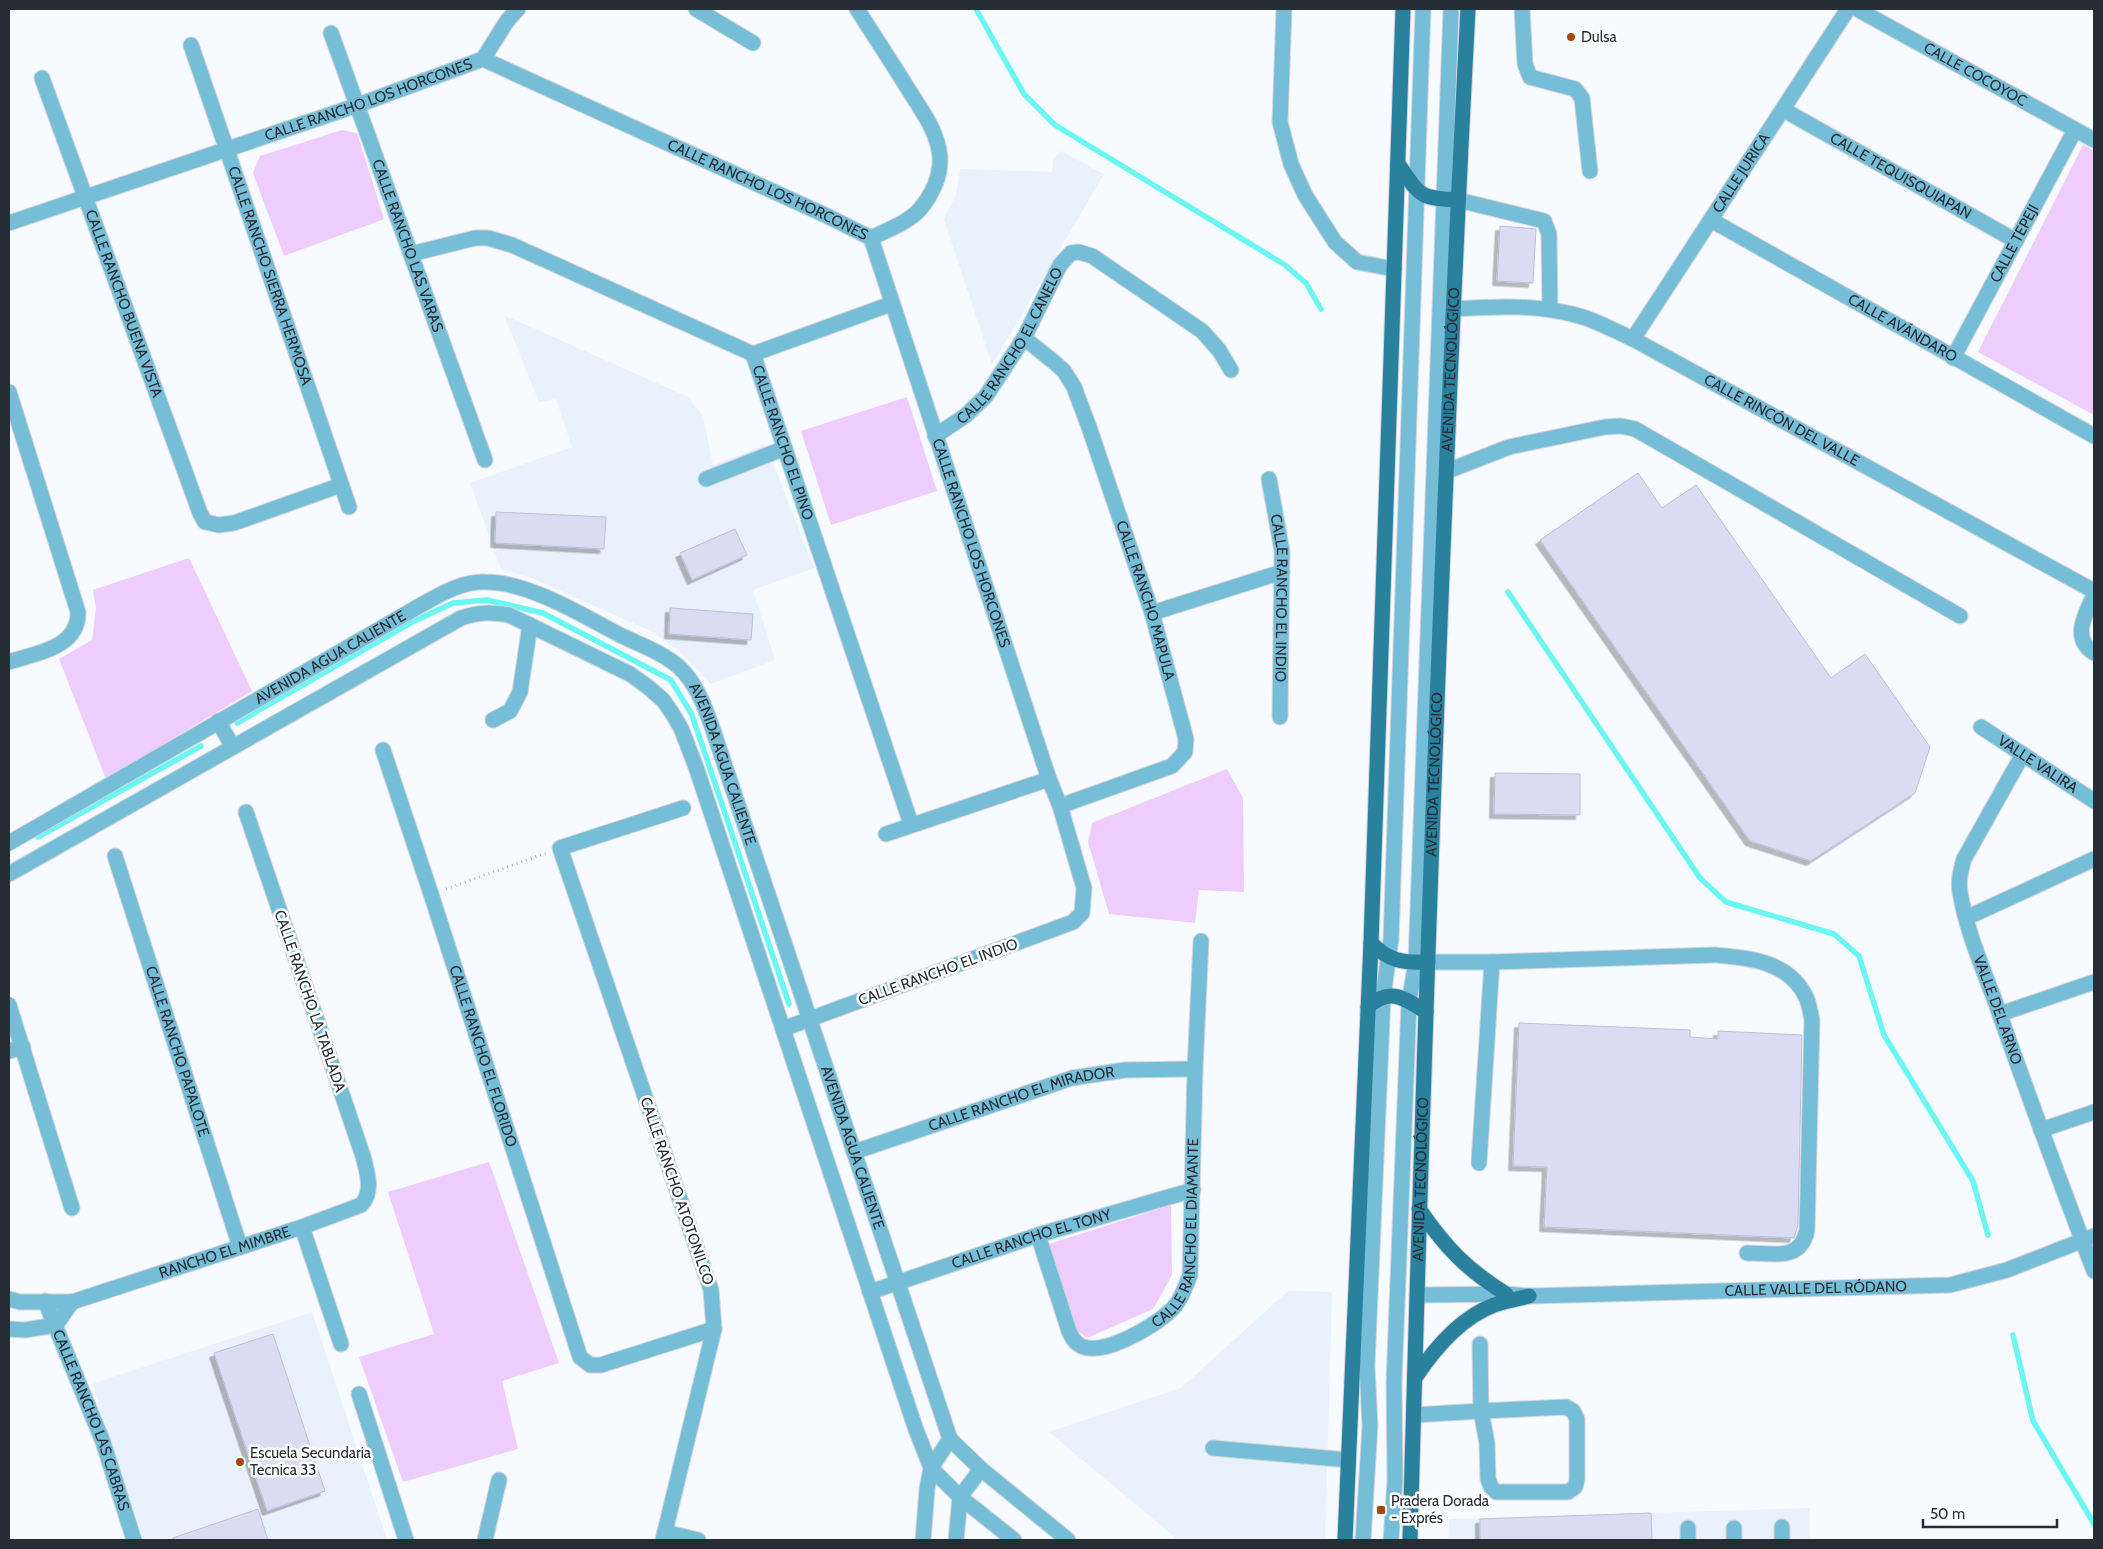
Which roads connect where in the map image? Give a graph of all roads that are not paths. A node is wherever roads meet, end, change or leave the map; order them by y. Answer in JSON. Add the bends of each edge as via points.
{"nodes":[{"id":1,"x":518,"y":9,"type":"edge"},
{"id":2,"x":696,"y":9,"type":"edge"},
{"id":3,"x":857,"y":9,"type":"edge"},
{"id":4,"x":1284,"y":9,"type":"edge"},
{"id":5,"x":1403,"y":9,"type":"edge"},
{"id":6,"x":1423,"y":9,"type":"edge"},
{"id":7,"x":1450,"y":9,"type":"edge"},
{"id":8,"x":1468,"y":9,"type":"edge"},
{"id":9,"x":1522,"y":9,"type":"edge"},
{"id":10,"x":1848,"y":9,"type":"edge"},
{"id":11,"x":1857,"y":9,"type":"edge"},
{"id":12,"x":331,"y":33,"type":"dead end"},
{"id":13,"x":754,"y":43,"type":"dead end"},
{"id":14,"x":191,"y":45,"type":"dead end"},
{"id":15,"x":483,"y":60,"type":"junction"},
{"id":16,"x":42,"y":78,"type":"dead end"},
{"id":17,"x":358,"y":105,"type":"junction"},
{"id":18,"x":1784,"y":110,"type":"junction"},
{"id":19,"x":2075,"y":130,"type":"junction"},
{"id":20,"x":2094,"y":140,"type":"edge"},
{"id":21,"x":227,"y":149,"type":"junction"},
{"id":22,"x":1398,"y":164,"type":"junction"},
{"id":23,"x":1590,"y":171,"type":"dead end"},
{"id":24,"x":1418,"y":192,"type":"junction"},
{"id":25,"x":85,"y":198,"type":"junction"},
{"id":26,"x":1451,"y":200,"type":"junction"},
{"id":27,"x":1711,"y":220,"type":"junction"},
{"id":28,"x":9,"y":223,"type":"edge"},
{"id":29,"x":871,"y":238,"type":"junction"},
{"id":30,"x":2016,"y":241,"type":"junction"},
{"id":31,"x":411,"y":254,"type":"junction"},
{"id":32,"x":1394,"y":269,"type":"junction"},
{"id":33,"x":891,"y":304,"type":"junction"},
{"id":34,"x":1452,"y":309,"type":"junction"},
{"id":35,"x":1550,"y":309,"type":"junction"},
{"id":36,"x":1024,"y":338,"type":"junction"},
{"id":37,"x":1633,"y":339,"type":"junction"},
{"id":38,"x":753,"y":354,"type":"junction"},
{"id":39,"x":1953,"y":358,"type":"junction"},
{"id":40,"x":1231,"y":370,"type":"dead end"},
{"id":41,"x":9,"y":392,"type":"edge"},
{"id":42,"x":935,"y":436,"type":"junction"},
{"id":43,"x":2094,"y":436,"type":"edge"},
{"id":44,"x":785,"y":448,"type":"junction"},
{"id":45,"x":485,"y":460,"type":"dead end"},
{"id":46,"x":1445,"y":472,"type":"junction"},
{"id":47,"x":706,"y":479,"type":"dead end"},
{"id":48,"x":1269,"y":479,"type":"dead end"},
{"id":49,"x":342,"y":485,"type":"junction"},
{"id":50,"x":349,"y":507,"type":"dead end"},
{"id":51,"x":1282,"y":572,"type":"junction"},
{"id":52,"x":2094,"y":593,"type":"edge"},
{"id":53,"x":1152,"y":613,"type":"junction"},
{"id":54,"x":1960,"y":616,"type":"dead end"},
{"id":55,"x":530,"y":625,"type":"junction"},
{"id":56,"x":2094,"y":653,"type":"edge"},
{"id":57,"x":9,"y":662,"type":"edge"},
{"id":58,"x":1280,"y":717,"type":"dead end"},
{"id":59,"x":492,"y":720,"type":"dead end"},
{"id":60,"x":218,"y":721,"type":"junction"},
{"id":61,"x":1981,"y":727,"type":"dead end"},
{"id":62,"x":233,"y":747,"type":"junction"},
{"id":63,"x":383,"y":750,"type":"dead end"},
{"id":64,"x":2023,"y":754,"type":"junction"},
{"id":65,"x":1049,"y":779,"type":"junction"},
{"id":66,"x":2094,"y":801,"type":"edge"},
{"id":67,"x":1060,"y":806,"type":"junction"},
{"id":68,"x":683,"y":808,"type":"dead end"},
{"id":69,"x":246,"y":812,"type":"dead end"},
{"id":70,"x":912,"y":824,"type":"junction"},
{"id":71,"x":886,"y":834,"type":"dead end"},
{"id":72,"x":9,"y":843,"type":"edge"},
{"id":73,"x":115,"y":856,"type":"dead end"},
{"id":74,"x":2094,"y":860,"type":"edge"},
{"id":75,"x":14,"y":871,"type":"edge"},
{"id":76,"x":1084,"y":905,"type":"joint"},
{"id":77,"x":1966,"y":918,"type":"junction"},
{"id":78,"x":1201,"y":941,"type":"dead end"},
{"id":79,"x":1371,"y":943,"type":"junction"},
{"id":80,"x":1388,"y":957,"type":"junction"},
{"id":81,"x":1422,"y":962,"type":"junction"},
{"id":82,"x":1492,"y":962,"type":"junction"},
{"id":83,"x":2094,"y":982,"type":"edge"},
{"id":84,"x":1383,"y":997,"type":"junction"},
{"id":85,"x":1409,"y":1002,"type":"junction"},
{"id":86,"x":9,"y":1005,"type":"edge"},
{"id":87,"x":1368,"y":1007,"type":"junction"},
{"id":88,"x":1426,"y":1012,"type":"junction"},
{"id":89,"x":2000,"y":1014,"type":"junction"},
{"id":90,"x":810,"y":1019,"type":"junction"},
{"id":91,"x":783,"y":1029,"type":"junction"},
{"id":92,"x":16,"y":1049,"type":"edge"},
{"id":93,"x":1195,"y":1069,"type":"junction"},
{"id":94,"x":2094,"y":1112,"type":"edge"},
{"id":95,"x":2041,"y":1130,"type":"junction"},
{"id":96,"x":854,"y":1152,"type":"junction"},
{"id":97,"x":1479,"y":1164,"type":"dead end"},
{"id":98,"x":1193,"y":1190,"type":"junction"},
{"id":99,"x":368,"y":1192,"type":"joint"},
{"id":100,"x":72,"y":1208,"type":"dead end"},
{"id":101,"x":1420,"y":1209,"type":"junction"},
{"id":102,"x":302,"y":1227,"type":"junction"},
{"id":103,"x":1038,"y":1235,"type":"junction"},
{"id":104,"x":2088,"y":1238,"type":"edge"},
{"id":105,"x":240,"y":1247,"type":"junction"},
{"id":106,"x":1748,"y":1253,"type":"dead end"},
{"id":107,"x":2094,"y":1271,"type":"edge"},
{"id":108,"x":897,"y":1282,"type":"junction"},
{"id":109,"x":870,"y":1292,"type":"junction"},
{"id":110,"x":1506,"y":1294,"type":"junction"},
{"id":111,"x":1417,"y":1295,"type":"junction"},
{"id":112,"x":1528,"y":1296,"type":"junction"},
{"id":113,"x":9,"y":1299,"type":"edge"},
{"id":114,"x":45,"y":1301,"type":"junction"},
{"id":115,"x":72,"y":1302,"type":"junction"},
{"id":116,"x":56,"y":1325,"type":"junction"},
{"id":117,"x":9,"y":1329,"type":"edge"},
{"id":118,"x":714,"y":1329,"type":"junction"},
{"id":119,"x":341,"y":1344,"type":"dead end"},
{"id":120,"x":1480,"y":1344,"type":"dead end"},
{"id":121,"x":1415,"y":1378,"type":"junction"},
{"id":122,"x":359,"y":1394,"type":"dead end"},
{"id":123,"x":1482,"y":1411,"type":"junction"},
{"id":124,"x":1414,"y":1415,"type":"junction"},
{"id":125,"x":950,"y":1439,"type":"junction"},
{"id":126,"x":1213,"y":1448,"type":"dead end"},
{"id":127,"x":1348,"y":1460,"type":"junction"},
{"id":128,"x":931,"y":1468,"type":"junction"},
{"id":129,"x":981,"y":1469,"type":"junction"},
{"id":130,"x":499,"y":1480,"type":"dead end"},
{"id":131,"x":960,"y":1497,"type":"junction"},
{"id":132,"x":664,"y":1536,"type":"edge"},
{"id":133,"x":134,"y":1540,"type":"edge"},
{"id":134,"x":406,"y":1540,"type":"edge"},
{"id":135,"x":485,"y":1540,"type":"edge"},
{"id":136,"x":698,"y":1540,"type":"edge"},
{"id":137,"x":922,"y":1540,"type":"edge"},
{"id":138,"x":956,"y":1540,"type":"edge"},
{"id":139,"x":1014,"y":1540,"type":"edge"},
{"id":140,"x":1068,"y":1540,"type":"edge"},
{"id":141,"x":1345,"y":1540,"type":"edge"},
{"id":142,"x":1363,"y":1540,"type":"edge"},
{"id":143,"x":1392,"y":1540,"type":"edge"},
{"id":144,"x":1410,"y":1540,"type":"edge"}],
"edges":[{"from":1,"to":15,"type":"street"},
{"from":2,"to":13,"type":"street"},
{"from":3,"to":29,"type":"street","via":[[927,120],[940,156],[939,174],[920,209]]},
{"from":4,"to":32,"type":"street","via":[[1280,122],[1291,164],[1305,196],[1335,242],[1358,262]]},
{"from":5,"to":22,"type":"main road"},
{"from":6,"to":24,"type":"street"},
{"from":7,"to":26,"type":"street"},
{"from":8,"to":26,"type":"main road","name":"AVENIDA TECNOLÓGICO"},
{"from":9,"to":23,"type":"street","via":[[1530,77],[1575,89],[1582,98]]},
{"from":10,"to":18,"type":"street","name":"CALLE JURICA"},
{"from":11,"to":19,"type":"street","name":"CALLE COCOYOC"},
{"from":12,"to":17,"type":"street","name":"CALLE RANCHO LAS VARAS"},
{"from":14,"to":21,"type":"street","name":"CALLE RANCHO SIERRA HERMOSA"},
{"from":15,"to":17,"type":"street","name":"CALLE RANCHO LOS HORCONES"},
{"from":15,"to":29,"type":"street","name":"CALLE RANCHO LOS HORCONES"},
{"from":16,"to":25,"type":"street","name":"CALLE RANCHO BUENA VISTA"},
{"from":17,"to":21,"type":"street","name":"CALLE RANCHO LOS HORCONES"},
{"from":17,"to":31,"type":"street","name":"CALLE RANCHO LAS VARAS"},
{"from":18,"to":27,"type":"street","name":"CALLE JURICA"},
{"from":18,"to":30,"type":"street","name":"CALLE TEQUISQUIAPAN"},
{"from":19,"to":20,"type":"street","name":"CALLE COCOYOC"},
{"from":19,"to":30,"type":"street","name":"CALLE TEPEJI"},
{"from":21,"to":25,"type":"street","name":"CALLE RANCHO LOS HORCONES"},
{"from":21,"to":49,"type":"street","name":"CALLE RANCHO SIERRA HERMOSA"},
{"from":22,"to":24,"type":"main road"},
{"from":22,"to":32,"type":"main road"},
{"from":24,"to":26,"type":"main road","via":[[1430,198]]},
{"from":24,"to":80,"type":"street"},
{"from":25,"to":28,"type":"street","name":"CALLE RANCHO LOS HORCONES"},
{"from":25,"to":49,"type":"street","name":"CALLE RANCHO BUENA VISTA","via":[[205,522],[234,523]]},
{"from":26,"to":34,"type":"main road","name":"AVENIDA TECNOLÓGICO"},
{"from":26,"to":35,"type":"street","via":[[1544,221],[1549,234]]},
{"from":26,"to":81,"type":"street"},
{"from":27,"to":37,"type":"street","name":"CALLE JURICA"},
{"from":27,"to":39,"type":"street","name":"CALLE AVÁNDARO"},
{"from":29,"to":33,"type":"street","name":"CALLE RANCHO LOS HORCONES"},
{"from":30,"to":39,"type":"street","name":"CALLE TEPEJI"},
{"from":31,"to":38,"type":"street","name":"CALLE RANCHO EL PINO","via":[[475,238],[512,245]]},
{"from":31,"to":45,"type":"street","name":"CALLE RANCHO LAS VARAS"},
{"from":32,"to":79,"type":"main road"},
{"from":33,"to":38,"type":"street"},
{"from":33,"to":42,"type":"street","name":"CALLE RANCHO LOS HORCONES"},
{"from":34,"to":35,"type":"street","name":"CALLE RINCÓN DEL VALLE","via":[[1501,306]]},
{"from":34,"to":46,"type":"main road","name":"AVENIDA TECNOLÓGICO"},
{"from":35,"to":37,"type":"street","name":"CALLE RINCÓN DEL VALLE","via":[[1587,319]]},
{"from":36,"to":40,"type":"street","name":"CALLE RANCHO EL CANELO","via":[[1060,265],[1071,253],[1079,252],[1092,256],[1202,331]]},
{"from":36,"to":42,"type":"street","name":"CALLE RANCHO EL CANELO","via":[[977,406]]},
{"from":36,"to":53,"type":"street","name":"CALLE RANCHO MAPULA","via":[[1064,371],[1074,386]]},
{"from":37,"to":52,"type":"street","name":"CALLE RINCÓN DEL VALLE"},
{"from":38,"to":44,"type":"street","name":"CALLE RANCHO EL PINO"},
{"from":39,"to":43,"type":"street","name":"CALLE AVÁNDARO"},
{"from":41,"to":57,"type":"street","via":[[78,612],[78,622],[67,641]]},
{"from":42,"to":65,"type":"street","name":"CALLE RANCHO LOS HORCONES"},
{"from":44,"to":47,"type":"street"},
{"from":44,"to":70,"type":"street","name":"CALLE RANCHO EL PINO"},
{"from":46,"to":54,"type":"street","via":[[1509,447],[1605,427],[1635,429]]},
{"from":46,"to":81,"type":"main road","name":"AVENIDA TECNOLÓGICO"},
{"from":48,"to":51,"type":"street","name":"CALLE RANCHO EL INDIO","via":[[1280,532]]},
{"from":49,"to":50,"type":"street","name":"CALLE RANCHO SIERRA HERMOSA"},
{"from":51,"to":53,"type":"street"},
{"from":51,"to":58,"type":"street","name":"CALLE RANCHO EL INDIO"},
{"from":52,"to":56,"type":"street","via":[[2081,625],[2082,641]]},
{"from":53,"to":67,"type":"street","name":"CALLE RANCHO MAPULA","via":[[1186,733],[1185,752],[1172,766]]},
{"from":55,"to":59,"type":"street","via":[[520,692],[510,710]]},
{"from":55,"to":62,"type":"street","name":"AVENIDA AGUA CALIENTE","via":[[509,615],[491,612],[461,618]]},
{"from":55,"to":91,"type":"street","name":"AVENIDA AGUA CALIENTE","via":[[630,674],[663,700],[672,713],[697,770]]},
{"from":60,"to":62,"type":"street"},
{"from":60,"to":72,"type":"street","name":"AVENIDA AGUA CALIENTE"},
{"from":60,"to":90,"type":"street","name":"AVENIDA AGUA CALIENTE","via":[[421,605],[469,583],[502,583],[530,591],[655,652],[678,666],[700,696]]},
{"from":61,"to":64,"type":"street","name":"VALLE VALIRA"},
{"from":62,"to":75,"type":"street","name":"AVENIDA AGUA CALIENTE"},
{"from":63,"to":118,"type":"street","name":"CALLE RANCHO EL FLORIDO","via":[[580,1357],[590,1365],[601,1365]]},
{"from":64,"to":66,"type":"street","name":"VALLE VALIRA"},
{"from":64,"to":77,"type":"street","name":"VALLE DEL ARNO","via":[[1964,859],[1959,876]]},
{"from":65,"to":67,"type":"street","name":"CALLE RANCHO LOS HORCONES"},
{"from":65,"to":70,"type":"street"},
{"from":67,"to":76,"type":"street","name":"CALLE RANCHO LOS HORCONES","via":[[1084,888]]},
{"from":68,"to":118,"type":"street","name":"CALLE RANCHO ATOTONILCO","via":[[560,848],[711,1290]]},
{"from":69,"to":99,"type":"street","name":"CALLE RANCHO LA TABLADA","via":[[363,1156]]},
{"from":70,"to":71,"type":"street"},
{"from":72,"to":75,"type":"street"},
{"from":73,"to":105,"type":"street","name":"CALLE RANCHO PAPALOTE"},
{"from":74,"to":77,"type":"street"},
{"from":76,"to":90,"type":"street","name":"CALLE RANCHO EL INDIO","via":[[1082,913],[1073,922]]},
{"from":77,"to":89,"type":"street","name":"VALLE DEL ARNO"},
{"from":78,"to":93,"type":"street","name":"CALLE RANCHO EL DIAMANTE"},
{"from":79,"to":80,"type":"main road"},
{"from":79,"to":87,"type":"main road"},
{"from":80,"to":81,"type":"main road"},
{"from":80,"to":84,"type":"street"},
{"from":81,"to":82,"type":"street"},
{"from":81,"to":85,"type":"street"},
{"from":81,"to":88,"type":"main road","name":"AVENIDA TECNOLÓGICO"},
{"from":82,"to":97,"type":"street"},
{"from":82,"to":106,"type":"street","via":[[1715,955],[1777,966],[1795,980],[1806,997],[1812,1019],[1807,1230],[1799,1249],[1788,1254]]},
{"from":83,"to":89,"type":"street"},
{"from":84,"to":85,"type":"main road","via":[[1397,996]]},
{"from":84,"to":87,"type":"main road"},
{"from":84,"to":142,"type":"street","via":[[1367,1366],[1370,1426]]},
{"from":85,"to":88,"type":"main road"},
{"from":85,"to":143,"type":"street","via":[[1394,1382]]},
{"from":86,"to":92,"type":"street"},
{"from":87,"to":127,"type":"main road"},
{"from":88,"to":101,"type":"main road","name":"AVENIDA TECNOLÓGICO"},
{"from":89,"to":95,"type":"street","name":"VALLE DEL ARNO"},
{"from":90,"to":91,"type":"street","name":"CALLE RANCHO EL INDIO"},
{"from":90,"to":96,"type":"street","name":"AVENIDA AGUA CALIENTE"},
{"from":91,"to":109,"type":"street","name":"AVENIDA AGUA CALIENTE"},
{"from":92,"to":100,"type":"street"},
{"from":93,"to":96,"type":"street","name":"CALLE RANCHO EL MIRADOR","via":[[1125,1070],[1072,1078]]},
{"from":93,"to":98,"type":"street","name":"CALLE RANCHO EL DIAMANTE"},
{"from":94,"to":95,"type":"street"},
{"from":95,"to":104,"type":"street","name":"VALLE DEL ARNO","via":[[2074,1216]]},
{"from":96,"to":108,"type":"street","name":"AVENIDA AGUA CALIENTE"},
{"from":98,"to":103,"type":"street","name":"CALLE RANCHO EL TONY"},
{"from":98,"to":103,"type":"street","name":"CALLE RANCHO EL DIAMANTE","via":[[1190,1275],[1183,1293],[1170,1312],[1146,1329],[1113,1345],[1092,1349],[1076,1344]]},
{"from":99,"to":102,"type":"street","name":"RANCHO EL MIMBRE","via":[[361,1205]]},
{"from":101,"to":110,"type":"main road","via":[[1440,1239],[1459,1259]]},
{"from":101,"to":111,"type":"main road","name":"AVENIDA TECNOLÓGICO"},
{"from":102,"to":105,"type":"street","name":"RANCHO EL MIMBRE"},
{"from":102,"to":119,"type":"street"},
{"from":103,"to":108,"type":"street","name":"CALLE RANCHO EL TONY"},
{"from":104,"to":107,"type":"street","name":"VALLE DEL ARNO"},
{"from":104,"to":112,"type":"street","name":"CALLE VALLE DEL RÓDANO","via":[[2007,1270],[1950,1285]]},
{"from":105,"to":115,"type":"street","name":"RANCHO EL MIMBRE"},
{"from":108,"to":109,"type":"street","name":"CALLE RANCHO EL TONY"},
{"from":108,"to":125,"type":"street","name":"AVENIDA AGUA CALIENTE"},
{"from":109,"to":128,"type":"street","name":"AVENIDA AGUA CALIENTE"},
{"from":110,"to":111,"type":"street","name":"CALLE VALLE DEL RÓDANO"},
{"from":110,"to":112,"type":"street","name":"CALLE VALLE DEL RÓDANO"},
{"from":111,"to":121,"type":"main road","name":"AVENIDA TECNOLÓGICO"},
{"from":112,"to":121,"type":"main road","via":[[1494,1305],[1473,1316],[1447,1337]]},
{"from":113,"to":114,"type":"street","name":"RANCHO EL MIMBRE"},
{"from":114,"to":115,"type":"street","name":"RANCHO EL MIMBRE"},
{"from":114,"to":116,"type":"street","name":"CALLE RANCHO LAS CABRAS"},
{"from":115,"to":116,"type":"street"},
{"from":116,"to":117,"type":"street"},
{"from":116,"to":133,"type":"street","name":"CALLE RANCHO LAS CABRAS","via":[[103,1442]]},
{"from":118,"to":132,"type":"street","name":"CALLE RANCHO ATOTONILCO"},
{"from":120,"to":123,"type":"street"},
{"from":121,"to":124,"type":"main road","name":"AVENIDA TECNOLÓGICO"},
{"from":122,"to":134,"type":"street"},
{"from":123,"to":123,"type":"street","via":[[1488,1478],[1490,1487],[1496,1492],[1568,1492],[1575,1487],[1578,1480],[1578,1442],[1574,1412],[1566,1407]]},
{"from":123,"to":124,"type":"street"},
{"from":124,"to":144,"type":"main road","name":"AVENIDA TECNOLÓGICO"},
{"from":125,"to":128,"type":"street"},
{"from":125,"to":129,"type":"street","name":"AVENIDA AGUA CALIENTE"},
{"from":126,"to":127,"type":"street"},
{"from":127,"to":141,"type":"main road"},
{"from":128,"to":131,"type":"street","name":"AVENIDA AGUA CALIENTE"},
{"from":128,"to":137,"type":"street"},
{"from":129,"to":131,"type":"street"},
{"from":129,"to":140,"type":"street","name":"AVENIDA AGUA CALIENTE"},
{"from":130,"to":135,"type":"street"},
{"from":131,"to":138,"type":"street"},
{"from":131,"to":139,"type":"street","name":"AVENIDA AGUA CALIENTE"},
{"from":132,"to":136,"type":"street"}]}
